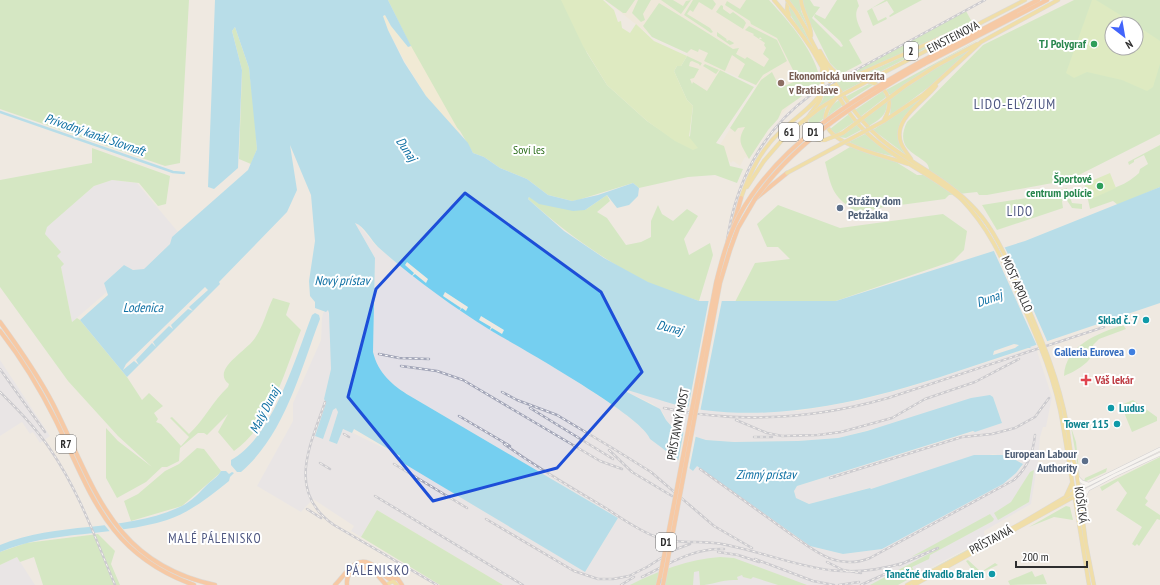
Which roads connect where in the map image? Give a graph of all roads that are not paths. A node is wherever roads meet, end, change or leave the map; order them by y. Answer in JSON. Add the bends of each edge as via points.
{"nodes":[{"id":1,"x":774,"y":0,"type":"edge"},
{"id":2,"x":787,"y":0,"type":"edge"},
{"id":3,"x":801,"y":0,"type":"edge"},
{"id":4,"x":1025,"y":0,"type":"edge"},
{"id":5,"x":1038,"y":0,"type":"edge"},
{"id":6,"x":1047,"y":0,"type":"edge"},
{"id":7,"x":1058,"y":0,"type":"edge"},
{"id":8,"x":791,"y":20,"type":"junction"},
{"id":9,"x":972,"y":26,"type":"junction"},
{"id":10,"x":805,"y":27,"type":"junction"},
{"id":11,"x":811,"y":36,"type":"junction"},
{"id":12,"x":982,"y":42,"type":"junction"},
{"id":13,"x":923,"y":63,"type":"junction"},
{"id":14,"x":822,"y":67,"type":"junction"},
{"id":15,"x":849,"y":78,"type":"junction"},
{"id":16,"x":939,"y":81,"type":"junction"},
{"id":17,"x":822,"y":92,"type":"junction"},
{"id":18,"x":836,"y":98,"type":"junction"},
{"id":19,"x":884,"y":121,"type":"junction"},
{"id":20,"x":912,"y":160,"type":"junction"},
{"id":21,"x":917,"y":168,"type":"junction"},
{"id":22,"x":924,"y":170,"type":"junction"},
{"id":23,"x":787,"y":173,"type":"joint"},
{"id":24,"x":741,"y":198,"type":"junction"},
{"id":25,"x":755,"y":199,"type":"junction"},
{"id":26,"x":731,"y":232,"type":"junction"},
{"id":27,"x":0,"y":322,"type":"edge"},
{"id":28,"x":0,"y":331,"type":"edge"},
{"id":29,"x":1065,"y":425,"type":"junction"},
{"id":30,"x":1160,"y":449,"type":"edge"},
{"id":31,"x":1160,"y":454,"type":"edge"},
{"id":32,"x":1077,"y":476,"type":"junction"},
{"id":33,"x":1072,"y":483,"type":"junction"},
{"id":34,"x":1088,"y":484,"type":"junction"},
{"id":35,"x":1079,"y":489,"type":"junction"},
{"id":36,"x":1088,"y":489,"type":"junction"},
{"id":37,"x":1073,"y":492,"type":"junction"},
{"id":38,"x":1079,"y":494,"type":"junction"},
{"id":39,"x":1066,"y":497,"type":"junction"},
{"id":40,"x":1074,"y":497,"type":"junction"},
{"id":41,"x":1065,"y":502,"type":"junction"},
{"id":42,"x":1081,"y":505,"type":"junction"},
{"id":43,"x":1076,"y":509,"type":"junction"},
{"id":44,"x":384,"y":574,"type":"junction"},
{"id":45,"x":390,"y":579,"type":"junction"},
{"id":46,"x":384,"y":584,"type":"edge"},
{"id":47,"x":194,"y":585,"type":"edge"},
{"id":48,"x":215,"y":585,"type":"edge"},
{"id":49,"x":336,"y":585,"type":"edge"},
{"id":50,"x":347,"y":585,"type":"edge"},
{"id":51,"x":400,"y":585,"type":"edge"},
{"id":52,"x":658,"y":585,"type":"edge"},
{"id":53,"x":663,"y":585,"type":"edge"},
{"id":54,"x":907,"y":585,"type":"edge"},
{"id":55,"x":914,"y":585,"type":"edge"},
{"id":56,"x":1089,"y":585,"type":"edge"},
{"id":57,"x":1094,"y":585,"type":"edge"}],
"edges":[{"from":1,"to":8,"type":"main road"},
{"from":2,"to":8,"type":"main road"},
{"from":2,"to":10,"type":"main road","bridge":true},
{"from":3,"to":11,"type":"main road","via":[[802,9],[812,31]]},
{"from":4,"to":9,"type":"main road","name":"EINSTEINOVA","number":"2"},
{"from":5,"to":13,"type":"highway","number":"D1"},
{"from":6,"to":13,"type":"highway","number":"D1"},
{"from":7,"to":12,"type":"main road","name":"EINSTEINOVA","number":"2"},
{"from":8,"to":14,"type":"main road"},
{"from":9,"to":15,"type":"main road","number":"2"},
{"from":9,"to":18,"type":"main road","name":"EINSTEINOVA","number":"61","bridge":true},
{"from":10,"to":11,"type":"main road"},
{"from":10,"to":20,"type":"main road","via":[[829,72],[857,115],[884,142]]},
{"from":11,"to":15,"type":"main road","via":[[830,67]]},
{"from":12,"to":16,"type":"main road","name":"EINSTEINOVA"},
{"from":12,"to":17,"type":"main road","number":"2","bridge":true,"via":[[936,66],[904,86],[843,133],[825,140],[813,138],[806,128],[806,120]]},
{"from":13,"to":25,"type":"highway","number":"D1","bridge":true,"via":[[823,130],[785,162]]},
{"from":13,"to":26,"type":"highway","number":"D1","bridge":true,"via":[[862,96],[793,149],[758,187]]},
{"from":14,"to":17,"type":"main road","number":"2"},
{"from":14,"to":21,"type":"main road","via":[[840,99],[860,126],[881,145]]},
{"from":15,"to":19,"type":"main road","via":[[871,82],[884,89],[890,102]]},
{"from":16,"to":19,"type":"main road","via":[[914,102]]},
{"from":16,"to":20,"type":"main road","via":[[902,125],[900,142]]},
{"from":17,"to":24,"type":"main road","via":[[760,155]]},
{"from":18,"to":21,"type":"main road","via":[[825,118],[831,133],[862,150]]},
{"from":18,"to":24,"type":"main road","number":"61","bridge":true,"via":[[811,115],[780,142],[758,170]]},
{"from":19,"to":23,"type":"main road","bridge":true},
{"from":20,"to":22,"type":"main road"},
{"from":21,"to":22,"type":"main road"},
{"from":22,"to":29,"type":"main road","name":"MOST APOLLO","bridge":true,"via":[[961,199],[981,221],[993,240],[1047,361]]},
{"from":23,"to":25,"type":"highway","bridge":true},
{"from":24,"to":26,"type":"highway","number":"61","bridge":true},
{"from":25,"to":53,"type":"highway","name":"PRÍSTAVNÝ MOST","number":"D1","bridge":true,"via":[[738,228],[719,290]]},
{"from":26,"to":52,"type":"highway","name":"PRÍSTAVNÝ MOST","number":"D1","bridge":true,"via":[[720,268]]},
{"from":27,"to":48,"type":"highway","number":"R7","via":[[42,385],[99,501],[117,526],[138,548],[168,568]]},
{"from":28,"to":47,"type":"highway","number":"R7","via":[[36,384],[93,502],[114,532],[139,556],[165,573]]},
{"from":29,"to":32,"type":"main road","name":"KOŠICKÁ"},
{"from":29,"to":33,"type":"main road","name":"KOŠICKÁ"},
{"from":30,"to":34,"type":"street"},
{"from":31,"to":36,"type":"street"},
{"from":32,"to":34,"type":"street"},
{"from":32,"to":35,"type":"main road","name":"KOŠICKÁ"},
{"from":33,"to":37,"type":"main road","name":"KOŠICKÁ"},
{"from":33,"to":39,"type":"main road"},
{"from":34,"to":35,"type":"street"},
{"from":35,"to":37,"type":"main road","name":"PRÍSTAVNÁ"},
{"from":35,"to":38,"type":"main road","name":"KOŠICKÁ"},
{"from":36,"to":38,"type":"street"},
{"from":36,"to":42,"type":"street"},
{"from":37,"to":39,"type":"main road","name":"PRÍSTAVNÁ"},
{"from":37,"to":40,"type":"main road","name":"KOŠICKÁ"},
{"from":38,"to":40,"type":"main road","name":"PRÍSTAVNÁ"},
{"from":38,"to":42,"type":"main road","name":"KOŠICKÁ"},
{"from":39,"to":54,"type":"main road","name":"PRÍSTAVNÁ"},
{"from":40,"to":41,"type":"main road","name":"PRÍSTAVNÁ"},
{"from":40,"to":43,"type":"main road","name":"KOŠICKÁ"},
{"from":41,"to":43,"type":"main road"},
{"from":41,"to":55,"type":"main road","name":"PRÍSTAVNÁ"},
{"from":42,"to":57,"type":"main road","name":"KOŠICKÁ"},
{"from":43,"to":56,"type":"main road","name":"KOŠICKÁ"},
{"from":44,"to":45,"type":"highway"},
{"from":44,"to":49,"type":"highway","via":[[373,565],[359,562],[349,567]]},
{"from":44,"to":51,"type":"highway","via":[[397,578]]},
{"from":45,"to":46,"type":"main road"},
{"from":45,"to":51,"type":"main road","via":[[396,580]]},
{"from":46,"to":50,"type":"highway","via":[[373,570],[360,566],[351,571]]},
{"from":46,"to":51,"type":"main road","via":[[393,581]]}]}
